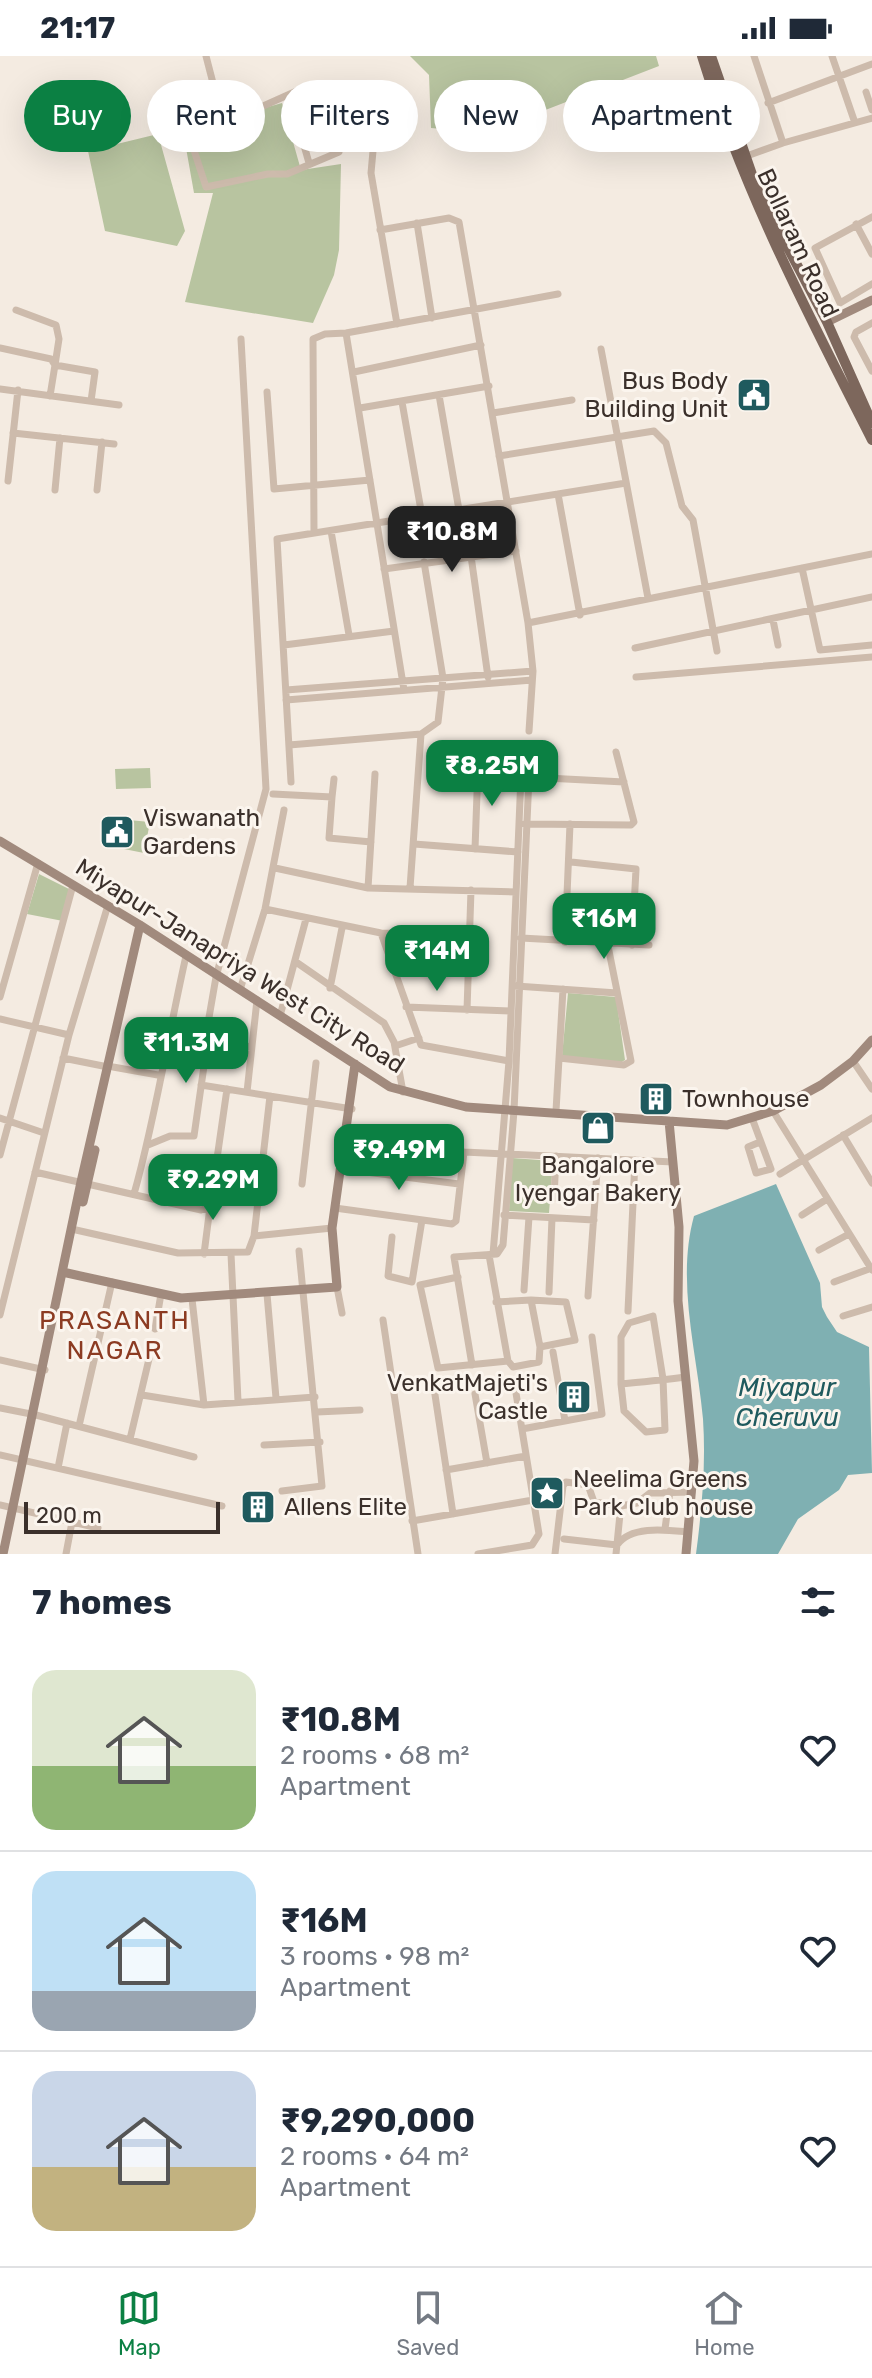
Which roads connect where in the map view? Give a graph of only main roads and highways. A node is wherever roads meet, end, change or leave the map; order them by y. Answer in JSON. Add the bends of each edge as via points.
{"nodes":[{"id":1,"x":702,"y":56,"type":"edge"},
{"id":2,"x":711,"y":56,"type":"edge"},
{"id":3,"x":872,"y":423,"type":"edge"},
{"id":4,"x":872,"y":440,"type":"edge"}],
"edges":[{"from":1,"to":4,"type":"main road","name":"Bollaram Road","via":[[756,208]]},
{"from":2,"to":3,"type":"main road","name":"Bollaram Road","via":[[768,213],[827,322]]}]}
